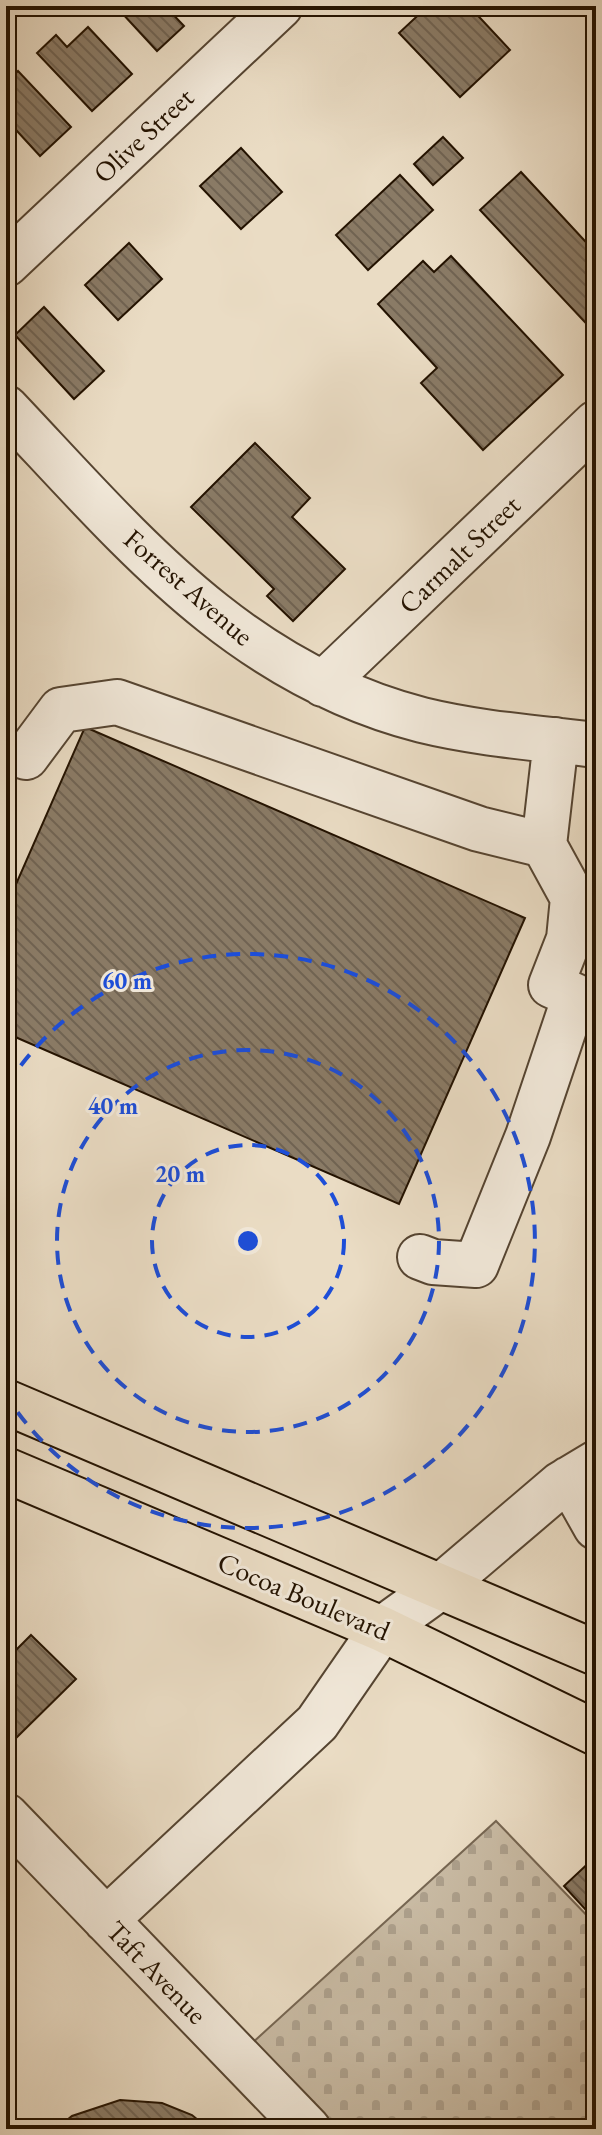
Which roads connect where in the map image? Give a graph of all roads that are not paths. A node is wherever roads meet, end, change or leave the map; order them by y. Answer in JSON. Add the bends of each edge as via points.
{"nodes":[{"id":1,"x":280,"y":6,"type":"edge"},
{"id":2,"x":6,"y":264,"type":"edge"},
{"id":3,"x":6,"y":408,"type":"edge"},
{"id":4,"x":596,"y":423,"type":"edge"},
{"id":5,"x":323,"y":684,"type":"junction"},
{"id":6,"x":576,"y":742,"type":"edge"},
{"id":7,"x":26,"y":757,"type":"dead end"},
{"id":8,"x":544,"y":845,"type":"junction"},
{"id":9,"x":420,"y":1257,"type":"dead end"},
{"id":10,"x":6,"y":1402,"type":"edge"},
{"id":11,"x":6,"y":1470,"type":"edge"},
{"id":12,"x":583,"y":1471,"type":"edge"},
{"id":13,"x":596,"y":1527,"type":"edge"},
{"id":14,"x":439,"y":1588,"type":"junction"},
{"id":15,"x":382,"y":1629,"type":"junction"},
{"id":16,"x":596,"y":1653,"type":"edge"},
{"id":17,"x":596,"y":1733,"type":"edge"},
{"id":18,"x":6,"y":1816,"type":"edge"},
{"id":19,"x":106,"y":1920,"type":"junction"},
{"id":20,"x":308,"y":2129,"type":"edge"}],
"edges":[{"from":1,"to":2,"type":"street","name":"Olive Street"},
{"from":3,"to":5,"type":"street","name":"Forrest Avenue","via":[[165,574],[239,636]]},
{"from":4,"to":5,"type":"street","name":"Carmalt Street"},
{"from":5,"to":6,"type":"street","name":"Forrest Avenue","via":[[420,719]]},
{"from":6,"to":8,"type":"street"},
{"from":7,"to":8,"type":"street","via":[[61,710],[117,702],[479,829]]},
{"from":8,"to":9,"type":"street","via":[[573,898],[569,939],[551,985],[575,996],[528,1136],[476,1265]]},
{"from":10,"to":14,"type":"main road"},
{"from":11,"to":15,"type":"main road","name":"Cocoa Boulevard"},
{"from":12,"to":13,"type":"street"},
{"from":12,"to":14,"type":"street","via":[[520,1516]]},
{"from":14,"to":15,"type":"street"},
{"from":14,"to":16,"type":"main road"},
{"from":15,"to":17,"type":"main road","name":"Cocoa Boulevard"},
{"from":15,"to":19,"type":"street","via":[[317,1723]]},
{"from":18,"to":19,"type":"street","name":"Taft Avenue"},
{"from":19,"to":20,"type":"street","name":"Taft Avenue"}]}
